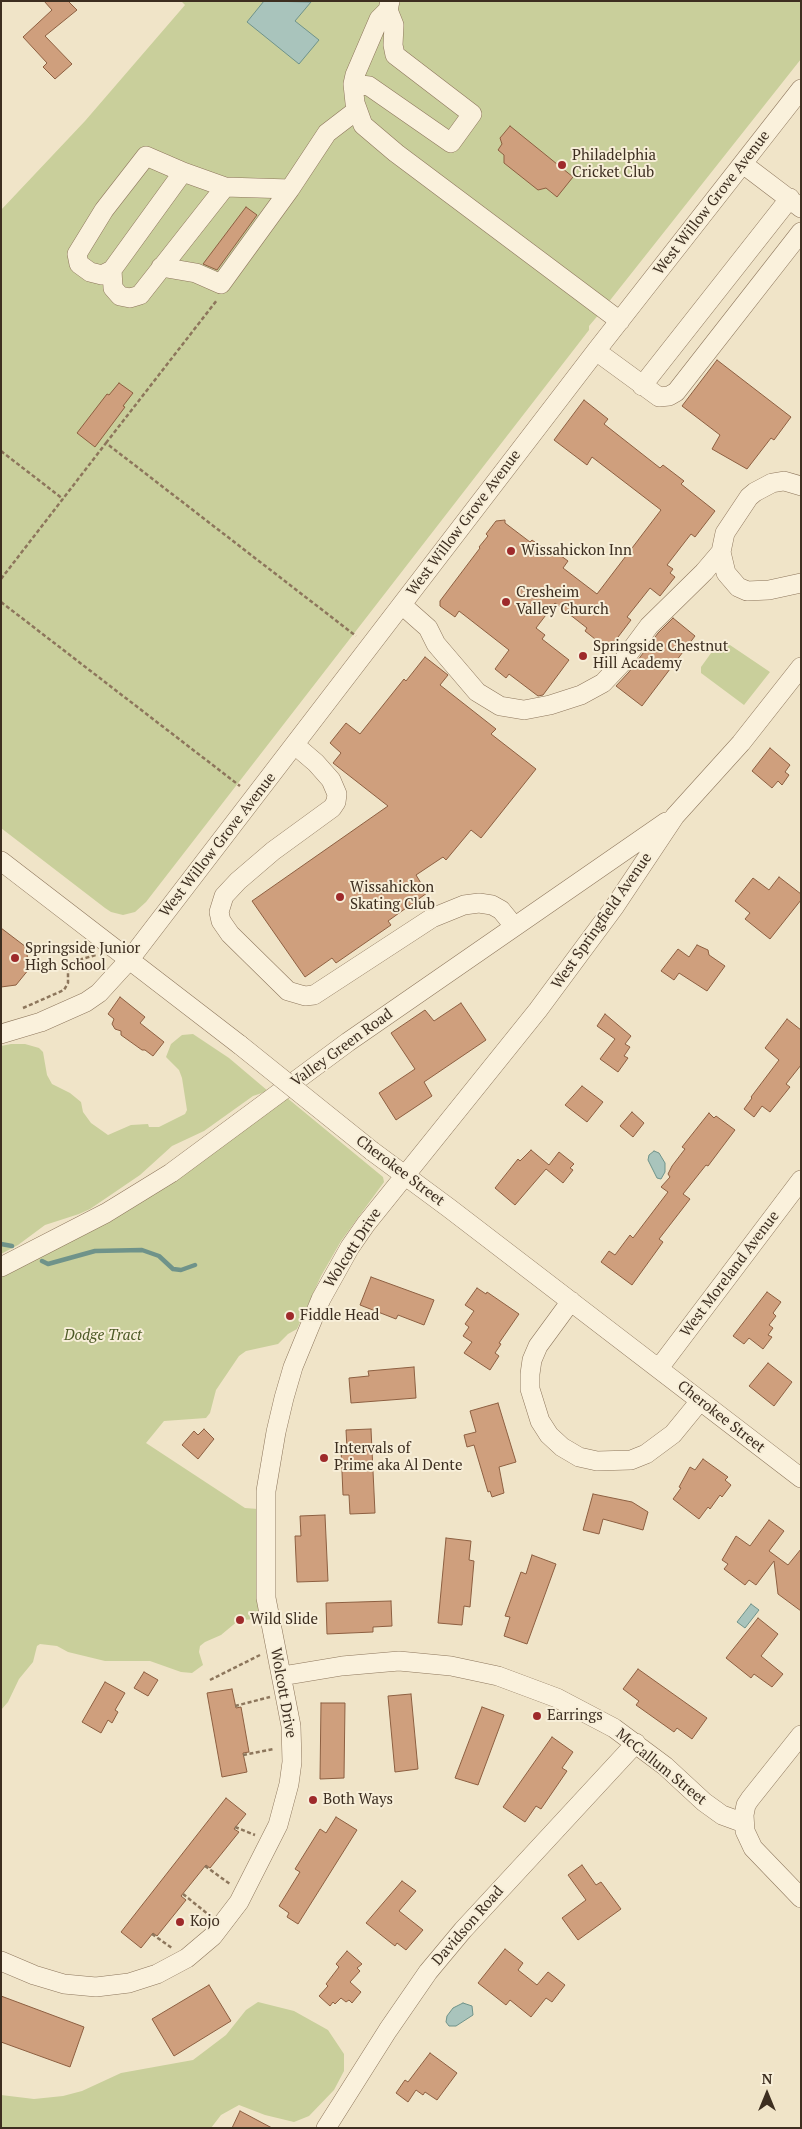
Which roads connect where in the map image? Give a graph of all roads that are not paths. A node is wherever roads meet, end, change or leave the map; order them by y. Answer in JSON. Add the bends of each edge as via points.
{"nodes":[{"id":1,"x":389,"y":6,"type":"edge"},
{"id":2,"x":353,"y":84,"type":"junction"},
{"id":3,"x":801,"y":89,"type":"edge"},
{"id":4,"x":357,"y":110,"type":"junction"},
{"id":5,"x":743,"y":164,"type":"junction"},
{"id":6,"x":183,"y":172,"type":"junction"},
{"id":7,"x":225,"y":187,"type":"junction"},
{"id":8,"x":290,"y":189,"type":"junction"},
{"id":9,"x":795,"y":203,"type":"edge"},
{"id":10,"x":801,"y":232,"type":"edge"},
{"id":11,"x":162,"y":267,"type":"junction"},
{"id":12,"x":112,"y":270,"type":"junction"},
{"id":13,"x":620,"y":321,"type":"junction"},
{"id":14,"x":596,"y":351,"type":"junction"},
{"id":15,"x":642,"y":386,"type":"junction"},
{"id":16,"x":801,"y":486,"type":"edge"},
{"id":17,"x":721,"y":552,"type":"junction"},
{"id":18,"x":801,"y":583,"type":"edge"},
{"id":19,"x":402,"y":605,"type":"junction"},
{"id":20,"x":801,"y":667,"type":"edge"},
{"id":21,"x":295,"y":745,"type":"junction"},
{"id":22,"x":676,"y":816,"type":"junction"},
{"id":23,"x":1,"y":861,"type":"edge"},
{"id":24,"x":514,"y":926,"type":"junction"},
{"id":25,"x":130,"y":959,"type":"junction"},
{"id":26,"x":1,"y":1034,"type":"edge"},
{"id":27,"x":404,"y":1176,"type":"junction"},
{"id":28,"x":801,"y":1180,"type":"edge"},
{"id":29,"x":1,"y":1267,"type":"edge"},
{"id":30,"x":571,"y":1301,"type":"junction"},
{"id":31,"x":659,"y":1368,"type":"junction"},
{"id":32,"x":700,"y":1401,"type":"junction"},
{"id":33,"x":801,"y":1478,"type":"edge"},
{"id":34,"x":282,"y":1676,"type":"junction"},
{"id":35,"x":801,"y":1735,"type":"edge"},
{"id":36,"x":636,"y":1743,"type":"junction"},
{"id":37,"x":744,"y":1822,"type":"junction"},
{"id":38,"x":801,"y":1898,"type":"edge"},
{"id":39,"x":1,"y":1962,"type":"edge"},
{"id":40,"x":326,"y":2128,"type":"edge"}],
"edges":[{"from":1,"to":2,"type":"street","via":[[379,19]]},
{"from":1,"to":2,"type":"street","via":[[394,25],[395,54],[472,114],[451,143],[370,86]]},
{"from":2,"to":4,"type":"street"},
{"from":3,"to":5,"type":"street","name":"West Willow Grove Avenue"},
{"from":4,"to":8,"type":"street","via":[[327,133]]},
{"from":4,"to":13,"type":"street","via":[[363,125],[396,153]]},
{"from":5,"to":9,"type":"street"},
{"from":5,"to":13,"type":"street","name":"West Willow Grove Avenue"},
{"from":6,"to":7,"type":"street"},
{"from":6,"to":12,"type":"street"},
{"from":6,"to":12,"type":"street","via":[[146,156],[104,210],[77,254],[79,264],[90,272],[102,275]]},
{"from":7,"to":8,"type":"street"},
{"from":7,"to":11,"type":"street"},
{"from":8,"to":11,"type":"street","via":[[222,284],[196,273]]},
{"from":9,"to":15,"type":"street"},
{"from":10,"to":15,"type":"street","via":[[676,392],[659,397]]},
{"from":11,"to":12,"type":"street","via":[[140,294],[130,298],[120,296],[112,288]]},
{"from":13,"to":14,"type":"street","name":"West Willow Grove Avenue"},
{"from":14,"to":15,"type":"street"},
{"from":14,"to":19,"type":"street","name":"West Willow Grove Avenue"},
{"from":16,"to":17,"type":"street","via":[[784,481],[755,492],[725,534]]},
{"from":17,"to":18,"type":"street","via":[[726,573],[738,587],[747,591]]},
{"from":17,"to":19,"type":"street","via":[[649,626],[603,684],[581,695],[524,710],[500,706],[477,692],[436,644],[428,628]]},
{"from":19,"to":21,"type":"street","name":"West Willow Grove Avenue"},
{"from":20,"to":22,"type":"street","name":"West Springfield Avenue"},
{"from":21,"to":24,"type":"street","via":[[331,780],[337,794],[336,802],[238,881],[224,896],[219,912],[230,934],[288,991],[314,995],[432,918],[464,905],[492,905]]},
{"from":21,"to":25,"type":"street","name":"West Willow Grove Avenue"},
{"from":22,"to":24,"type":"street","name":"Valley Green Road"},
{"from":22,"to":27,"type":"street","name":"West Springfield Avenue","via":[[596,933]]},
{"from":23,"to":25,"type":"street","name":"Cherokee Street"},
{"from":24,"to":29,"type":"street","name":"Valley Green Road","via":[[348,1042],[158,1182],[106,1213]]},
{"from":25,"to":26,"type":"street","name":"West Willow Grove Avenue","via":[[86,1002],[41,1022]]},
{"from":25,"to":27,"type":"street","name":"Cherokee Street","bridge":true},
{"from":27,"to":30,"type":"street","name":"Cherokee Street"},
{"from":27,"to":34,"type":"street","name":"Wolcott Drive","via":[[366,1224],[335,1272],[309,1324],[284,1398],[270,1464],[265,1515],[266,1598]]},
{"from":28,"to":31,"type":"street","name":"West Moreland Avenue"},
{"from":30,"to":31,"type":"street","name":"Cherokee Street"},
{"from":30,"to":32,"type":"street","via":[[538,1346],[530,1374],[530,1389],[540,1421],[562,1447],[597,1461],[631,1460],[646,1454],[673,1434]]},
{"from":31,"to":32,"type":"street","name":"Cherokee Street"},
{"from":32,"to":33,"type":"street","name":"Cherokee Street"},
{"from":34,"to":36,"type":"street","name":"McCallum Street","via":[[370,1663],[451,1666],[498,1676],[557,1698]]},
{"from":34,"to":39,"type":"street","name":"Wolcott Drive","via":[[292,1744],[284,1804],[278,1825],[257,1868],[232,1913],[213,1936],[169,1968],[114,1986],[64,1984]]},
{"from":35,"to":37,"type":"street","via":[[746,1805]]},
{"from":36,"to":37,"type":"street","name":"McCallum Street","via":[[722,1815]]},
{"from":36,"to":40,"type":"street","name":"Davidson Road","via":[[428,1972]]},
{"from":37,"to":38,"type":"street","via":[[753,1848]]}]}
